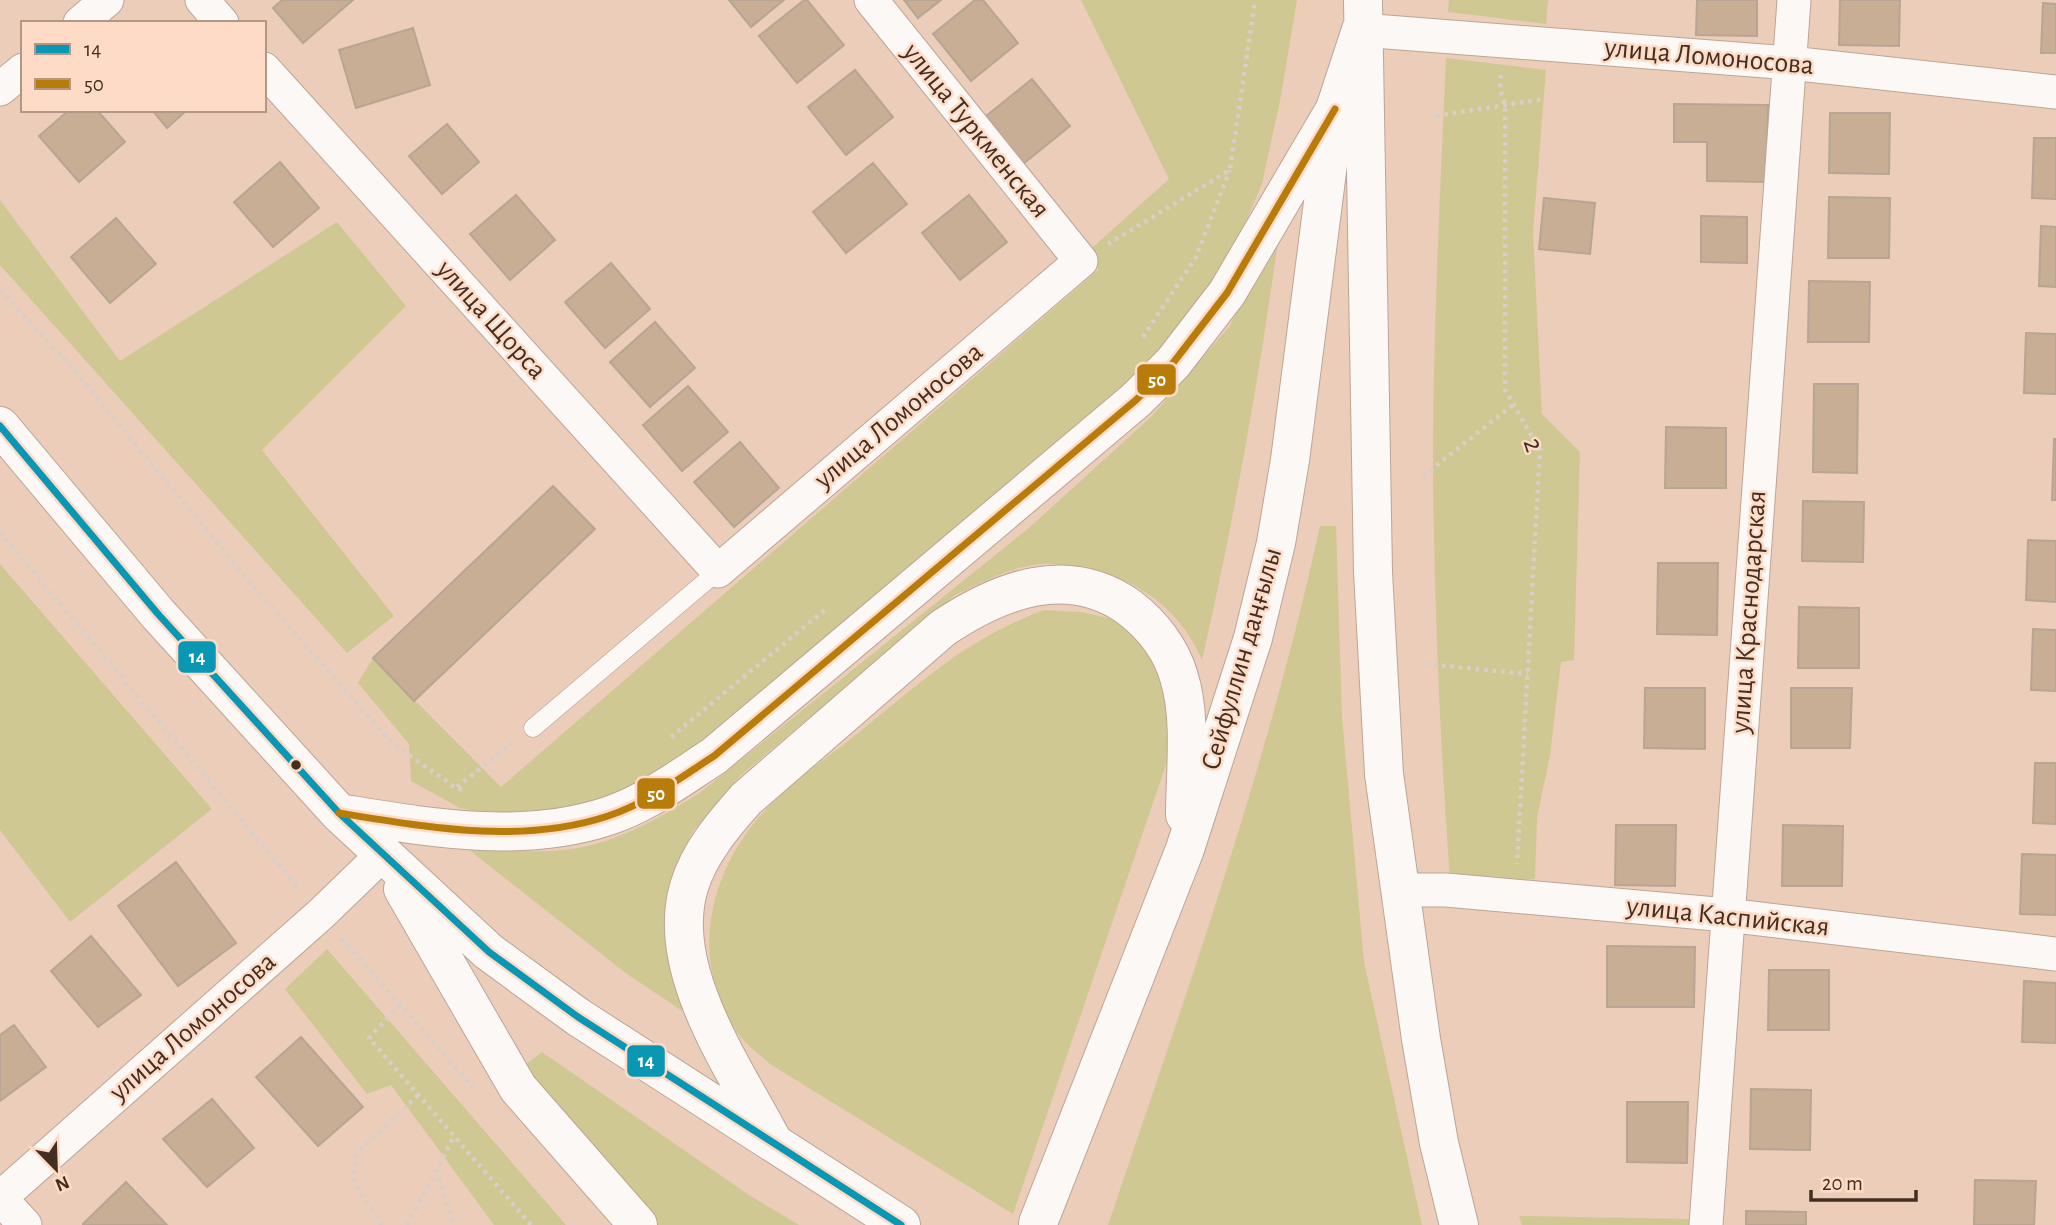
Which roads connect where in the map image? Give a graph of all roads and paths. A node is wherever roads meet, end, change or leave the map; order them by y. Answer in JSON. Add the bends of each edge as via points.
{"nodes":[{"id":1,"x":107,"y":0,"type":"edge"},
{"id":2,"x":202,"y":0,"type":"edge"},
{"id":3,"x":871,"y":0,"type":"edge"},
{"id":4,"x":1255,"y":0,"type":"edge"},
{"id":5,"x":1794,"y":0,"type":"edge"},
{"id":6,"x":1362,"y":15,"type":"edge"},
{"id":7,"x":82,"y":21,"type":"edge"},
{"id":8,"x":220,"y":21,"type":"edge"},
{"id":9,"x":1503,"y":39,"type":"junction"},
{"id":10,"x":1790,"y":63,"type":"junction"},
{"id":11,"x":266,"y":71,"type":"edge"},
{"id":12,"x":21,"y":72,"type":"edge"},
{"id":13,"x":0,"y":89,"type":"edge"},
{"id":14,"x":2056,"y":92,"type":"edge"},
{"id":15,"x":1543,"y":99,"type":"dead end"},
{"id":16,"x":1505,"y":105,"type":"junction"},
{"id":17,"x":1335,"y":109,"type":"junction"},
{"id":18,"x":1436,"y":116,"type":"dead end"},
{"id":19,"x":1230,"y":170,"type":"junction"},
{"id":20,"x":1081,"y":261,"type":"junction"},
{"id":21,"x":0,"y":290,"type":"edge"},
{"id":22,"x":1139,"y":342,"type":"dead end"},
{"id":23,"x":1514,"y":404,"type":"junction"},
{"id":24,"x":0,"y":426,"type":"edge"},
{"id":25,"x":1423,"y":476,"type":"dead end"},
{"id":26,"x":0,"y":532,"type":"edge"},
{"id":27,"x":718,"y":571,"type":"junction"},
{"id":28,"x":832,"y":604,"type":"dead end"},
{"id":29,"x":1425,"y":664,"type":"dead end"},
{"id":30,"x":1528,"y":674,"type":"junction"},
{"id":31,"x":533,"y":728,"type":"joint"},
{"id":32,"x":660,"y":746,"type":"dead end"},
{"id":33,"x":456,"y":788,"type":"junction"},
{"id":34,"x":478,"y":794,"type":"dead end"},
{"id":35,"x":339,"y":813,"type":"junction"},
{"id":36,"x":1185,"y":849,"type":"junction"},
{"id":37,"x":383,"y":854,"type":"junction"},
{"id":38,"x":1400,"y":890,"type":"junction"},
{"id":39,"x":1515,"y":896,"type":"junction"},
{"id":40,"x":321,"y":914,"type":"junction"},
{"id":41,"x":1727,"y":915,"type":"junction"},
{"id":42,"x":2056,"y":954,"type":"edge"},
{"id":43,"x":401,"y":1005,"type":"junction"},
{"id":44,"x":474,"y":1089,"type":"dead end"},
{"id":45,"x":418,"y":1095,"type":"junction"},
{"id":46,"x":454,"y":1138,"type":"junction"},
{"id":47,"x":773,"y":1142,"type":"junction"},
{"id":48,"x":437,"y":1169,"type":"junction"},
{"id":49,"x":0,"y":1198,"type":"edge"},
{"id":50,"x":1038,"y":1223,"type":"dead end"},
{"id":51,"x":25,"y":1225,"type":"edge"},
{"id":52,"x":382,"y":1225,"type":"edge"},
{"id":53,"x":407,"y":1225,"type":"edge"},
{"id":54,"x":454,"y":1225,"type":"edge"},
{"id":55,"x":531,"y":1225,"type":"edge"},
{"id":56,"x":638,"y":1225,"type":"edge"},
{"id":57,"x":901,"y":1225,"type":"edge"},
{"id":58,"x":1459,"y":1225,"type":"edge"},
{"id":59,"x":1706,"y":1225,"type":"edge"}],
"edges":[{"from":1,"to":7,"type":"street"},
{"from":2,"to":8,"type":"street"},
{"from":3,"to":20,"type":"street","name":"улица Туркменская"},
{"from":4,"to":19,"type":"path"},
{"from":5,"to":10,"type":"street","name":"улица Краснодарская"},
{"from":6,"to":9,"type":"street","name":"улица Ломоносова"},
{"from":6,"to":17,"type":"main road","name":"Сейфуллин даңғылы"},
{"from":6,"to":38,"type":"main road","via":[[1373,572],[1384,774]]},
{"from":9,"to":10,"type":"street","name":"улица Ломоносова"},
{"from":9,"to":16,"type":"path","name":"2","via":[[1500,89]]},
{"from":10,"to":14,"type":"street","name":"улица Ломоносова"},
{"from":10,"to":41,"type":"street","name":"улица Краснодарская"},
{"from":11,"to":27,"type":"street","name":"улица Щорса"},
{"from":12,"to":13,"type":"street"},
{"from":15,"to":16,"type":"path"},
{"from":16,"to":18,"type":"path"},
{"from":16,"to":23,"type":"path","name":"2","via":[[1505,390]]},
{"from":17,"to":35,"type":"main road","via":[[1227,293],[1173,363],[1128,407],[714,756],[662,791],[608,816],[554,829],[444,827]]},
{"from":17,"to":36,"type":"main road","name":"Сейфуллин даңғылы","via":[[1276,543],[1254,638]]},
{"from":19,"to":20,"type":"path"},
{"from":19,"to":22,"type":"path","via":[[1196,257]]},
{"from":20,"to":27,"type":"street","name":"улица Ломоносова"},
{"from":21,"to":33,"type":"path","via":[[69,364],[253,586],[392,743]]},
{"from":23,"to":25,"type":"path"},
{"from":23,"to":30,"type":"path","name":"2","via":[[1540,450]]},
{"from":24,"to":35,"type":"main road","via":[[159,614]]},
{"from":26,"to":40,"type":"path"},
{"from":27,"to":31,"type":"lane"},
{"from":28,"to":32,"type":"path"},
{"from":29,"to":30,"type":"path"},
{"from":30,"to":39,"type":"path","name":"2"},
{"from":31,"to":33,"type":"path"},
{"from":33,"to":34,"type":"path"},
{"from":35,"to":37,"type":"main road"},
{"from":36,"to":47,"type":"main road","via":[[1184,706],[1179,676],[1163,643],[1143,618],[1093,588],[1066,583],[1007,593],[943,628],[746,799],[703,854],[689,888],[684,921],[694,984]]},
{"from":36,"to":50,"type":"main road","name":"Сейфуллин даңғылы"},
{"from":37,"to":40,"type":"street","name":"улица Ломоносова"},
{"from":37,"to":47,"type":"main road","via":[[489,952],[578,1017]]},
{"from":37,"to":56,"type":"main road","via":[[518,1088]]},
{"from":38,"to":39,"type":"street","name":"улица Каспийская"},
{"from":38,"to":58,"type":"main road","via":[[1439,1143]]},
{"from":39,"to":41,"type":"street","name":"улица Каспийская"},
{"from":40,"to":43,"type":"path"},
{"from":40,"to":49,"type":"street","name":"улица Ломоносова"},
{"from":41,"to":42,"type":"street","name":"улица Каспийская"},
{"from":41,"to":59,"type":"street","name":"улица Краснодарская"},
{"from":43,"to":44,"type":"path"},
{"from":43,"to":45,"type":"path","via":[[369,1038]]},
{"from":45,"to":46,"type":"path"},
{"from":45,"to":52,"type":"path","via":[[357,1153],[353,1180]]},
{"from":46,"to":48,"type":"path"},
{"from":46,"to":55,"type":"path"},
{"from":47,"to":57,"type":"main road"},
{"from":48,"to":53,"type":"path"},
{"from":48,"to":54,"type":"path"},
{"from":49,"to":51,"type":"street"}]}
